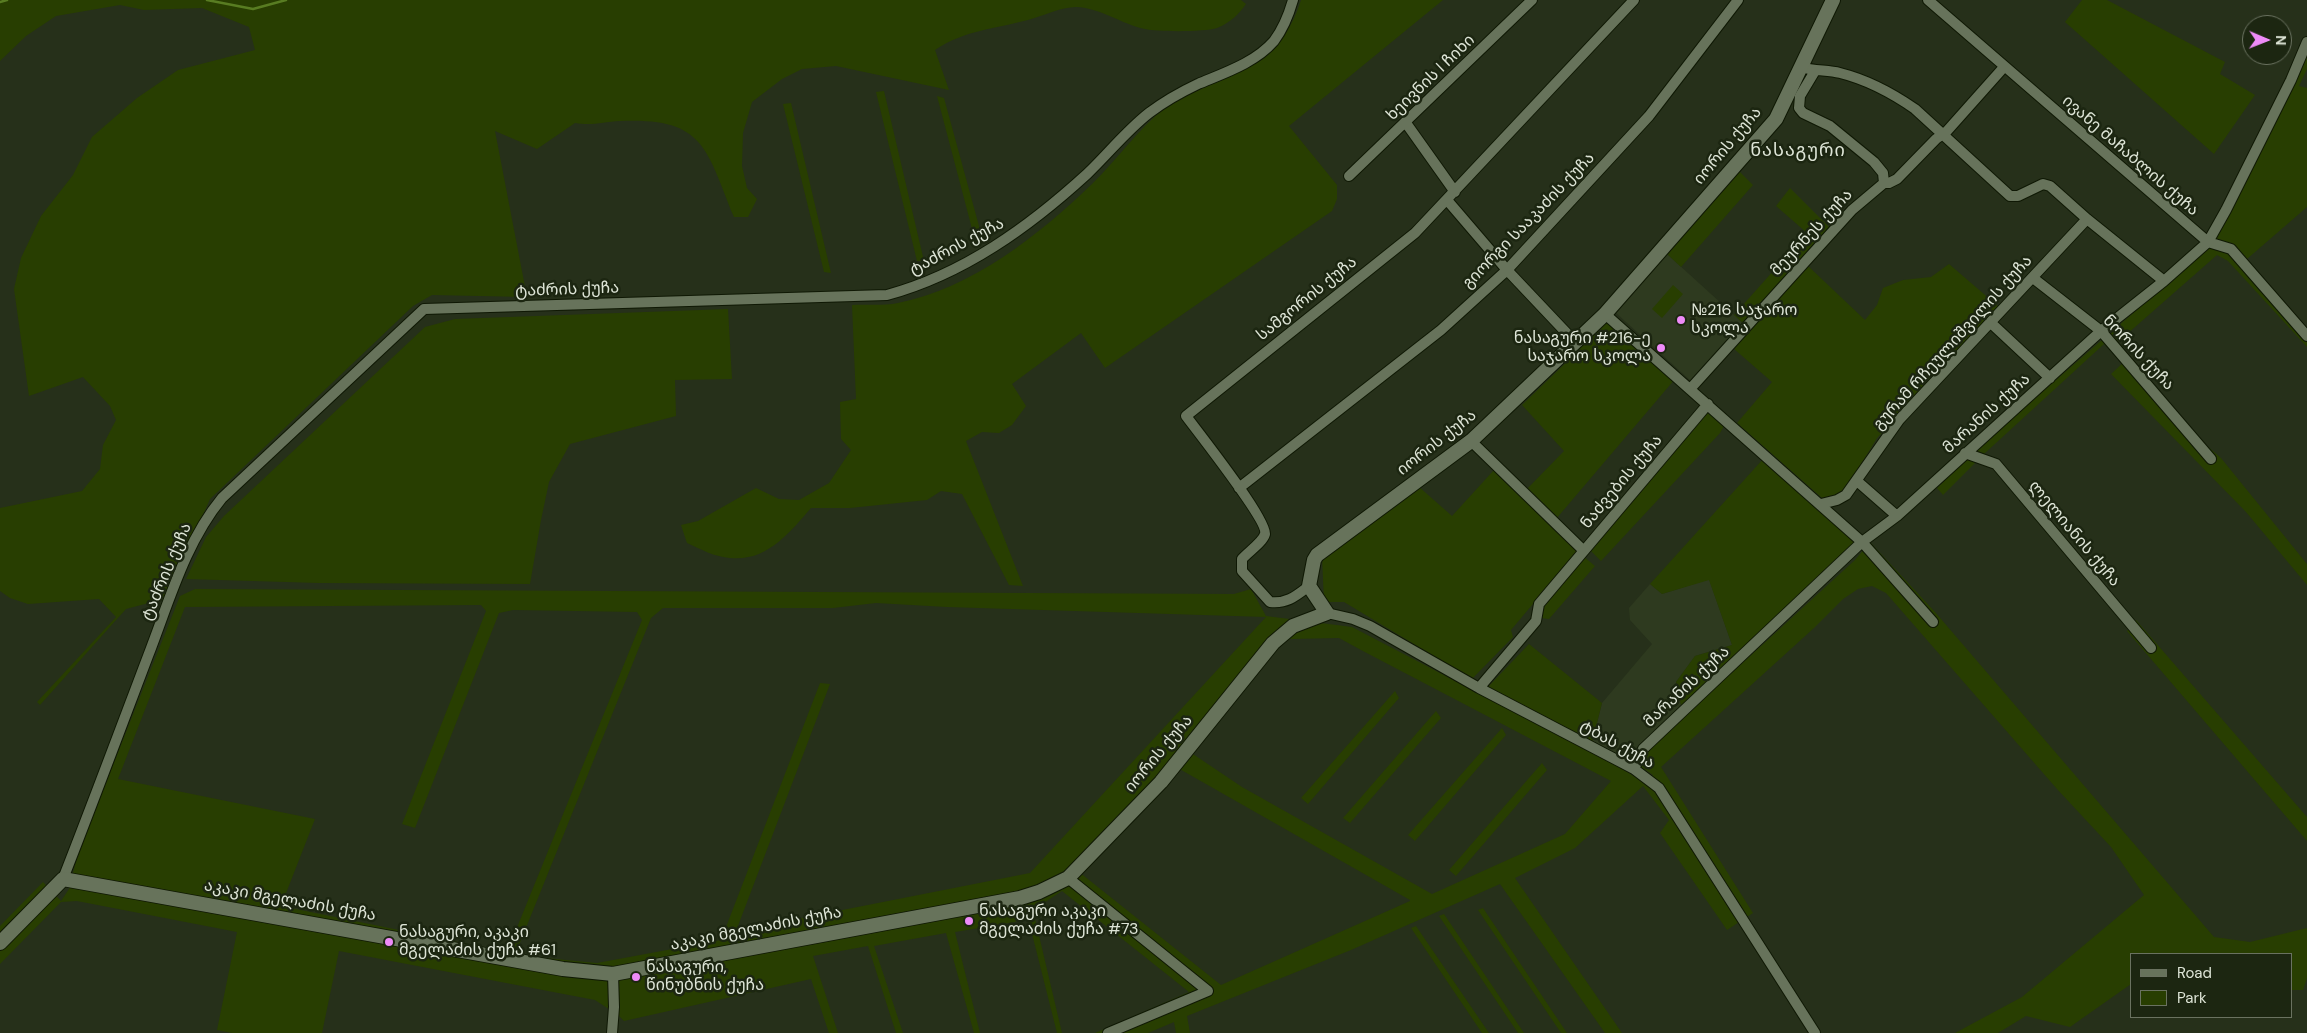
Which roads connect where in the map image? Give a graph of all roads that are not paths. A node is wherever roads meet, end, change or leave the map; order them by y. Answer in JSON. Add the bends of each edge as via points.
{"nodes":[{"id":1,"x":1293,"y":0,"type":"edge"},
{"id":2,"x":1532,"y":0,"type":"edge"},
{"id":3,"x":1634,"y":0,"type":"edge"},
{"id":4,"x":1738,"y":0,"type":"edge"},
{"id":5,"x":1834,"y":0,"type":"edge"},
{"id":6,"x":1928,"y":0,"type":"edge"},
{"id":7,"x":2307,"y":42,"type":"edge"},
{"id":8,"x":1801,"y":67,"type":"junction"},
{"id":9,"x":2004,"y":67,"type":"junction"},
{"id":10,"x":1815,"y":71,"type":"junction"},
{"id":11,"x":1406,"y":124,"type":"junction"},
{"id":12,"x":1943,"y":134,"type":"junction"},
{"id":13,"x":1349,"y":176,"type":"dead end"},
{"id":14,"x":1884,"y":183,"type":"junction"},
{"id":15,"x":1455,"y":192,"type":"junction"},
{"id":16,"x":1447,"y":200,"type":"junction"},
{"id":17,"x":2087,"y":218,"type":"junction"},
{"id":18,"x":2208,"y":242,"type":"junction"},
{"id":19,"x":1507,"y":270,"type":"junction"},
{"id":20,"x":2033,"y":278,"type":"junction"},
{"id":21,"x":2164,"y":281,"type":"junction"},
{"id":22,"x":1605,"y":314,"type":"junction"},
{"id":23,"x":1991,"y":323,"type":"junction"},
{"id":24,"x":2101,"y":331,"type":"junction"},
{"id":25,"x":2307,"y":336,"type":"edge"},
{"id":26,"x":1576,"y":343,"type":"junction"},
{"id":27,"x":2050,"y":378,"type":"junction"},
{"id":28,"x":1691,"y":388,"type":"junction"},
{"id":29,"x":1708,"y":404,"type":"junction"},
{"id":30,"x":1471,"y":441,"type":"junction"},
{"id":31,"x":1965,"y":453,"type":"junction"},
{"id":32,"x":2211,"y":459,"type":"dead end"},
{"id":33,"x":1857,"y":481,"type":"junction"},
{"id":34,"x":1239,"y":488,"type":"junction"},
{"id":35,"x":1821,"y":504,"type":"junction"},
{"id":36,"x":1898,"y":516,"type":"junction"},
{"id":37,"x":1862,"y":542,"type":"junction"},
{"id":38,"x":1583,"y":550,"type":"junction"},
{"id":39,"x":1309,"y":586,"type":"junction"},
{"id":40,"x":1328,"y":613,"type":"junction"},
{"id":41,"x":1933,"y":622,"type":"dead end"},
{"id":42,"x":2151,"y":648,"type":"dead end"},
{"id":43,"x":1479,"y":688,"type":"junction"},
{"id":44,"x":1634,"y":769,"type":"junction"},
{"id":45,"x":1068,"y":878,"type":"junction"},
{"id":46,"x":62,"y":879,"type":"junction"},
{"id":47,"x":0,"y":943,"type":"edge"},
{"id":48,"x":613,"y":974,"type":"junction"},
{"id":49,"x":612,"y":1033,"type":"edge"},
{"id":50,"x":1108,"y":1033,"type":"edge"},
{"id":51,"x":1815,"y":1033,"type":"edge"}],
"edges":[{"from":1,"to":46,"type":"street","name":"ტაძრის ქუჩა","via":[[1285,23],[1273,42],[1226,74],[1175,95],[1149,114],[1088,173],[1018,232],[982,255],[917,287],[887,295],[424,309],[222,498],[207,517],[173,591]]},
{"from":2,"to":11,"type":"street","name":"ხეივნის I ჩიხი"},
{"from":3,"to":15,"type":"street","name":"სამგორის ქუჩა"},
{"from":4,"to":19,"type":"street","name":"გიორგი სააკაძის ქუჩა","via":[[1649,116]]},
{"from":5,"to":8,"type":"street","name":"იორის ქუჩა"},
{"from":6,"to":9,"type":"street","name":"ივანე მაჩაბლის ქუჩა"},
{"from":7,"to":18,"type":"street","name":"მარანის ქუჩა"},
{"from":8,"to":10,"type":"street"},
{"from":8,"to":22,"type":"street","name":"იორის ქუჩა","via":[[1776,118]]},
{"from":9,"to":12,"type":"street","name":"მეურნეს ქუჩა"},
{"from":9,"to":18,"type":"street","name":"ივანე მაჩაბლის ქუჩა"},
{"from":10,"to":12,"type":"street","via":[[1840,73],[1882,88],[1915,109]]},
{"from":10,"to":14,"type":"street","via":[[1800,96],[1803,113],[1830,126],[1874,162],[1883,173]]},
{"from":11,"to":13,"type":"street","name":"ხეივნის I ჩიხი"},
{"from":11,"to":15,"type":"street"},
{"from":12,"to":14,"type":"street","name":"მეურნეს ქუჩა","via":[[1897,179]]},
{"from":12,"to":17,"type":"street","via":[[2010,196],[2018,196],[2043,184],[2050,186]]},
{"from":14,"to":28,"type":"street","name":"მეურნეს ქუჩა","via":[[1852,210]]},
{"from":15,"to":16,"type":"street","name":"სამგორის ქუჩა"},
{"from":16,"to":19,"type":"street"},
{"from":16,"to":34,"type":"street","name":"სამგორის ქუჩა","via":[[1415,233],[1186,416]]},
{"from":17,"to":20,"type":"street","name":"გურამ რჩეულიშვილის ქუჩა"},
{"from":17,"to":21,"type":"street"},
{"from":18,"to":21,"type":"street","name":"მარანის ქუჩა"},
{"from":18,"to":25,"type":"street","name":"ივანე მაჩაბლის ქუჩა","via":[[2231,249]]},
{"from":19,"to":26,"type":"street"},
{"from":19,"to":34,"type":"street","name":"გიორგი სააკაძის ქუჩა","via":[[1434,336]]},
{"from":20,"to":23,"type":"street","name":"გურამ რჩეულიშვილის ქუჩა"},
{"from":20,"to":24,"type":"street","name":"ნორის ქუჩა"},
{"from":21,"to":24,"type":"street","name":"მარანის ქუჩა"},
{"from":22,"to":26,"type":"street","name":"იორის ქუჩა"},
{"from":22,"to":28,"type":"street"},
{"from":23,"to":27,"type":"street"},
{"from":23,"to":33,"type":"street","name":"გურამ რჩეულიშვილის ქუჩა","via":[[1899,420]]},
{"from":24,"to":27,"type":"street","name":"მარანის ქუჩა"},
{"from":24,"to":32,"type":"street","name":"ნორის ქუჩა"},
{"from":26,"to":30,"type":"street","name":"იორის ქუჩა"},
{"from":27,"to":31,"type":"street","name":"მარანის ქუჩა"},
{"from":28,"to":29,"type":"street"},
{"from":29,"to":35,"type":"street"},
{"from":29,"to":38,"type":"street","name":"ნაძვების ქუჩა"},
{"from":30,"to":38,"type":"street"},
{"from":30,"to":39,"type":"street","name":"იორის ქუჩა","via":[[1322,551],[1314,560]]},
{"from":31,"to":36,"type":"street","name":"მარანის ქუჩა"},
{"from":31,"to":42,"type":"street","name":"ლელიანის ქუჩა","via":[[1996,464]]},
{"from":33,"to":35,"type":"street","name":"გურამ რჩეულიშვილის ქუჩა","via":[[1837,500]]},
{"from":33,"to":36,"type":"street"},
{"from":34,"to":39,"type":"street","name":"სამგორის ქუჩა","via":[[1266,533],[1242,559],[1242,571],[1270,602],[1293,599]]},
{"from":35,"to":37,"type":"street"},
{"from":36,"to":37,"type":"street","name":"მარანის ქუჩა"},
{"from":37,"to":41,"type":"street"},
{"from":37,"to":44,"type":"street","name":"მარანის ქუჩა","via":[[1642,749]]},
{"from":38,"to":43,"type":"street","name":"ნაძვების ქუჩა","via":[[1539,604],[1536,621]]},
{"from":39,"to":40,"type":"street"},
{"from":40,"to":43,"type":"street","name":"ტბას ქუჩა","via":[[1370,626]]},
{"from":40,"to":45,"type":"street","name":"იორის ქუჩა","via":[[1293,626],[1273,643],[1161,782]]},
{"from":43,"to":44,"type":"street","name":"ტბას ქუჩა"},
{"from":44,"to":51,"type":"street","name":"ტბას ქუჩა","via":[[1659,788]]},
{"from":45,"to":48,"type":"street","name":"აკაკი მგელაძის ქუჩა","via":[[1020,898]]},
{"from":45,"to":50,"type":"street","via":[[1208,991]]},
{"from":46,"to":47,"type":"street"},
{"from":46,"to":48,"type":"street","name":"აკაკი მგელაძის ქუჩა","via":[[563,969]]},
{"from":48,"to":49,"type":"street"}]}
